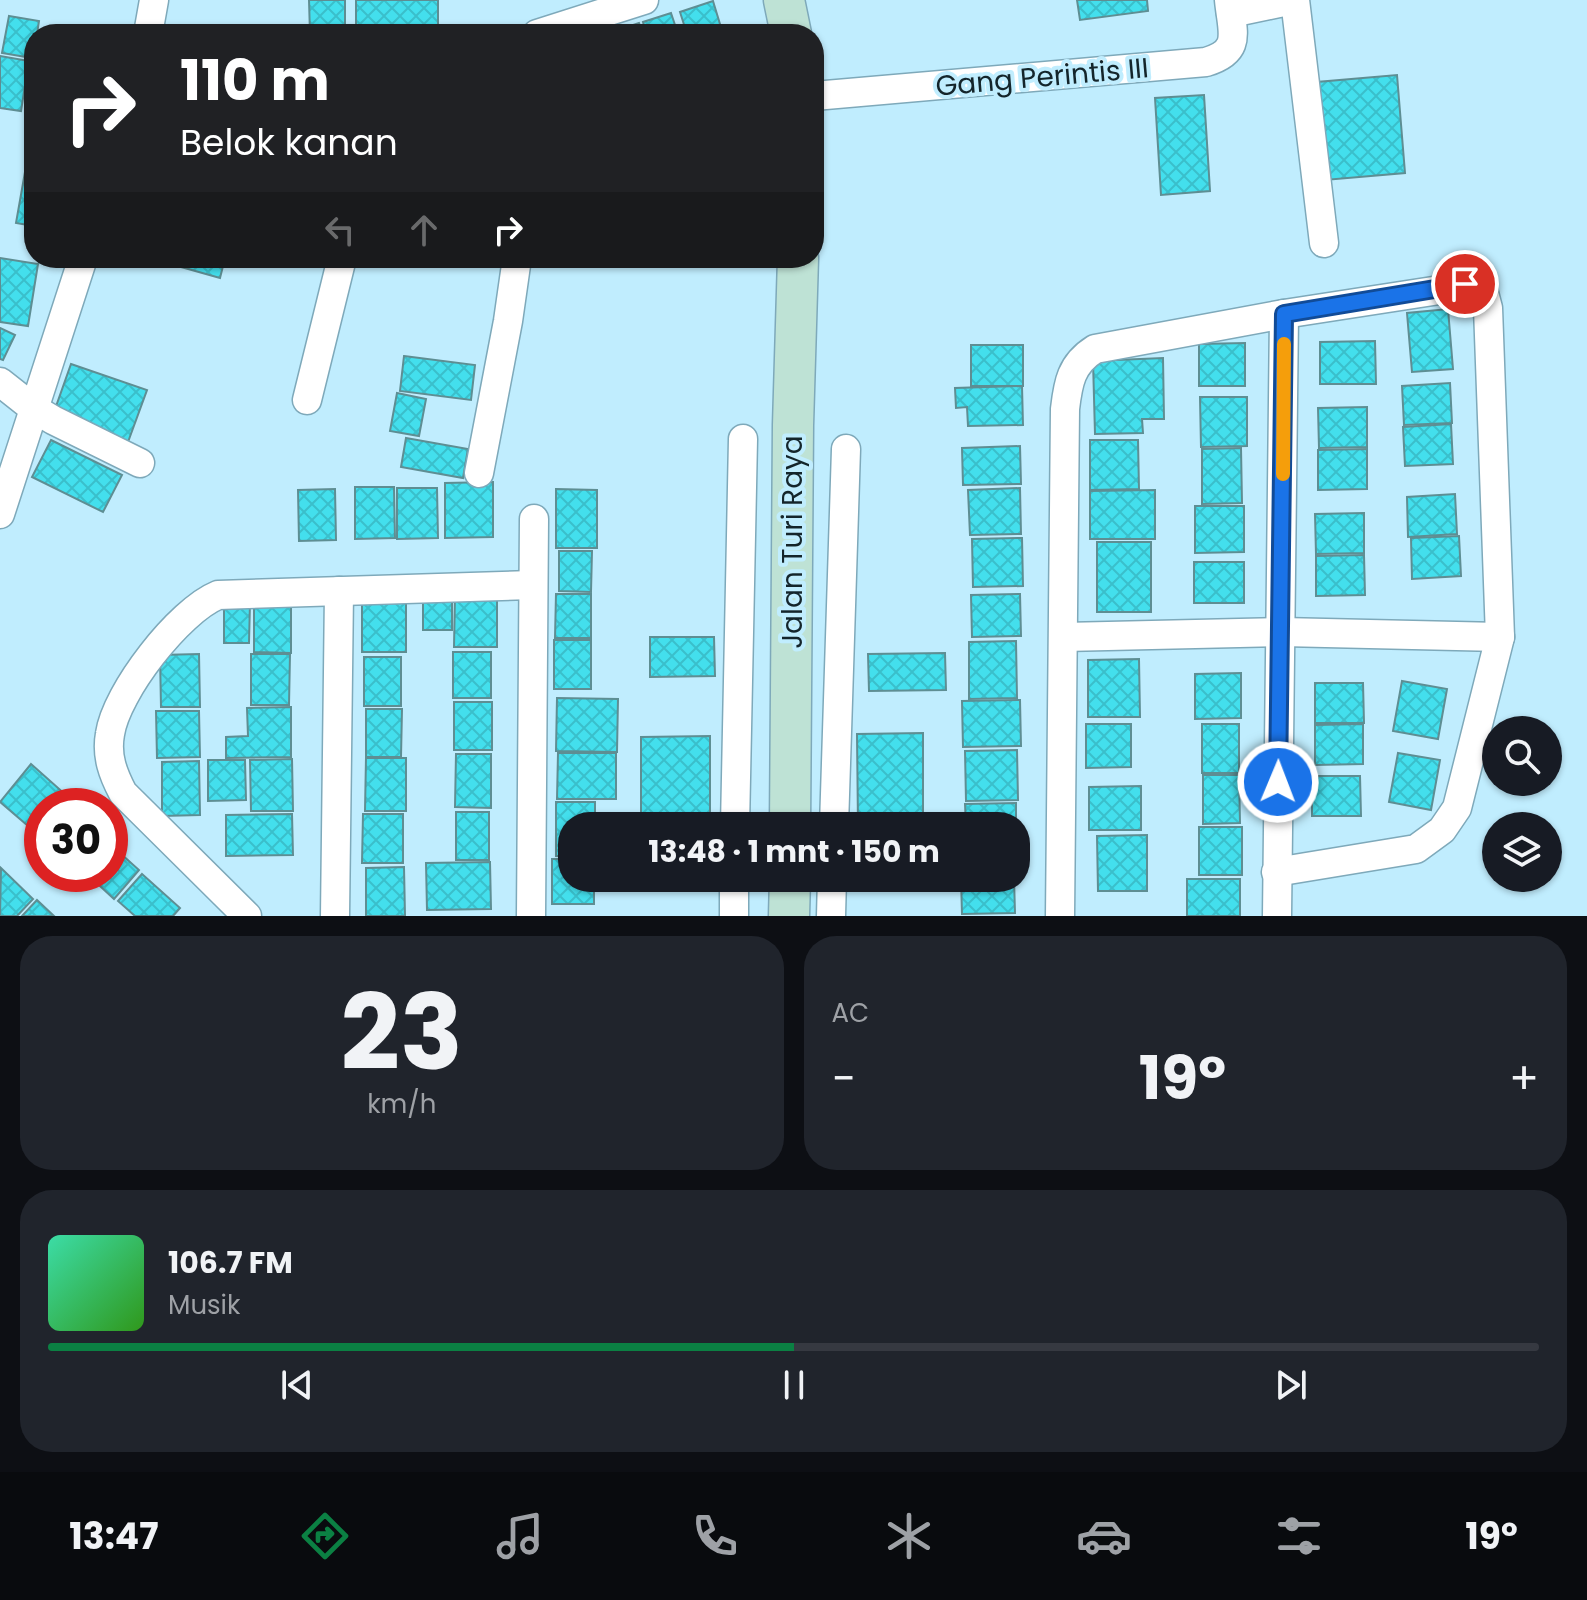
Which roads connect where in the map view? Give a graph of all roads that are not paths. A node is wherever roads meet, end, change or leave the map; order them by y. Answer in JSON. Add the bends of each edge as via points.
{"nodes":[{"id":1,"x":154,"y":0,"type":"edge"},
{"id":2,"x":644,"y":0,"type":"edge"},
{"id":3,"x":784,"y":0,"type":"edge"},
{"id":4,"x":1294,"y":0,"type":"edge"},
{"id":5,"x":1230,"y":6,"type":"edge"},
{"id":6,"x":150,"y":24,"type":"edge"},
{"id":7,"x":568,"y":24,"type":"edge"},
{"id":8,"x":789,"y":24,"type":"edge"},
{"id":9,"x":824,"y":95,"type":"edge"},
{"id":10,"x":1324,"y":243,"type":"dead end"},
{"id":11,"x":80,"y":268,"type":"edge"},
{"id":12,"x":340,"y":268,"type":"edge"},
{"id":13,"x":516,"y":268,"type":"edge"},
{"id":14,"x":798,"y":268,"type":"edge"},
{"id":15,"x":1284,"y":314,"type":"junction"},
{"id":16,"x":0,"y":382,"type":"edge"},
{"id":17,"x":307,"y":400,"type":"dead end"},
{"id":18,"x":33,"y":408,"type":"junction"},
{"id":19,"x":743,"y":439,"type":"dead end"},
{"id":20,"x":846,"y":449,"type":"dead end"},
{"id":21,"x":140,"y":463,"type":"dead end"},
{"id":22,"x":479,"y":473,"type":"dead end"},
{"id":23,"x":0,"y":514,"type":"edge"},
{"id":24,"x":534,"y":519,"type":"dead end"},
{"id":25,"x":532,"y":585,"type":"junction"},
{"id":26,"x":339,"y":591,"type":"junction"},
{"id":27,"x":1282,"y":632,"type":"junction"},
{"id":28,"x":1064,"y":637,"type":"junction"},
{"id":29,"x":1500,"y":637,"type":"junction"},
{"id":30,"x":735,"y":812,"type":"edge"},
{"id":31,"x":790,"y":812,"type":"edge"},
{"id":32,"x":834,"y":812,"type":"edge"},
{"id":33,"x":1276,"y":872,"type":"junction"},
{"id":34,"x":734,"y":892,"type":"edge"},
{"id":35,"x":790,"y":892,"type":"edge"},
{"id":36,"x":832,"y":892,"type":"edge"},
{"id":37,"x":247,"y":916,"type":"edge"},
{"id":38,"x":335,"y":916,"type":"edge"},
{"id":39,"x":531,"y":916,"type":"edge"},
{"id":40,"x":734,"y":916,"type":"edge"},
{"id":41,"x":789,"y":916,"type":"edge"},
{"id":42,"x":831,"y":916,"type":"edge"},
{"id":43,"x":1060,"y":916,"type":"edge"},
{"id":44,"x":1277,"y":916,"type":"edge"}],
"edges":[{"from":1,"to":6,"type":"street"},
{"from":2,"to":7,"type":"street"},
{"from":3,"to":8,"type":"street"},
{"from":4,"to":5,"type":"street"},
{"from":4,"to":10,"type":"street"},
{"from":5,"to":9,"type":"street","name":"Gang Perintis III","via":[[1230,49],[1206,62]]},
{"from":11,"to":18,"type":"street"},
{"from":12,"to":17,"type":"street"},
{"from":13,"to":22,"type":"street"},
{"from":14,"to":31,"type":"street","name":"Jalan Turi Raya"},
{"from":15,"to":27,"type":"street"},
{"from":15,"to":28,"type":"street","via":[[1095,349],[1075,366],[1065,409]]},
{"from":15,"to":29,"type":"street","via":[[1465,284],[1484,293]]},
{"from":16,"to":18,"type":"street"},
{"from":18,"to":21,"type":"street"},
{"from":18,"to":23,"type":"street"},
{"from":19,"to":30,"type":"street"},
{"from":20,"to":32,"type":"street"},
{"from":24,"to":25,"type":"street"},
{"from":25,"to":26,"type":"street"},
{"from":25,"to":39,"type":"street"},
{"from":26,"to":37,"type":"street","via":[[236,593],[206,600],[155,651],[117,707],[109,755],[123,793]]},
{"from":26,"to":38,"type":"street"},
{"from":27,"to":28,"type":"street"},
{"from":27,"to":29,"type":"street"},
{"from":27,"to":33,"type":"street"},
{"from":28,"to":43,"type":"street"},
{"from":29,"to":33,"type":"street","via":[[1457,808],[1442,830],[1402,853]]},
{"from":33,"to":44,"type":"street"},
{"from":34,"to":40,"type":"street"},
{"from":35,"to":41,"type":"street"},
{"from":36,"to":42,"type":"street"}]}
